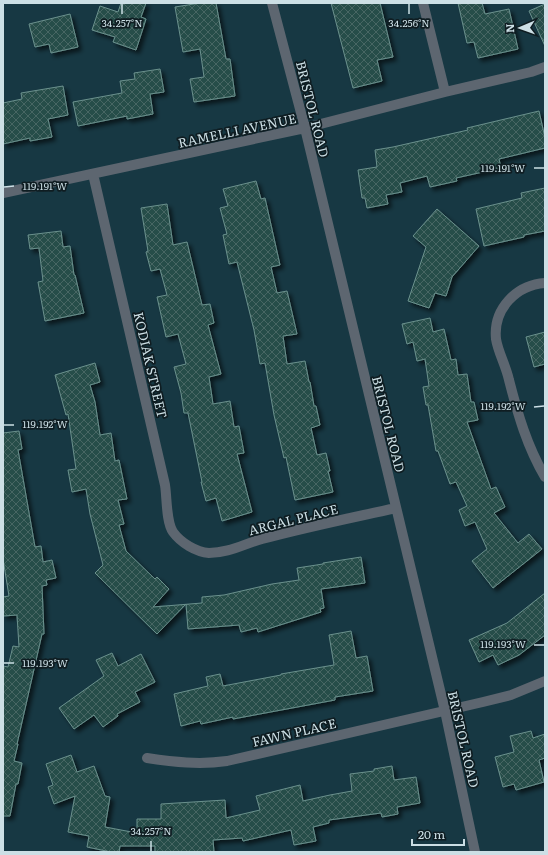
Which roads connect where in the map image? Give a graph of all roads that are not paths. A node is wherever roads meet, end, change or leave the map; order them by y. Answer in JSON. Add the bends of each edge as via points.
{"nodes":[{"id":1,"x":272,"y":3,"type":"edge"},
{"id":2,"x":423,"y":3,"type":"edge"},
{"id":3,"x":545,"y":67,"type":"edge"},
{"id":4,"x":445,"y":92,"type":"junction"},
{"id":5,"x":305,"y":128,"type":"junction"},
{"id":6,"x":93,"y":174,"type":"junction"},
{"id":7,"x":3,"y":193,"type":"edge"},
{"id":8,"x":545,"y":283,"type":"edge"},
{"id":9,"x":545,"y":477,"type":"edge"},
{"id":10,"x":396,"y":508,"type":"junction"},
{"id":11,"x":197,"y":550,"type":"joint"},
{"id":12,"x":545,"y":681,"type":"edge"},
{"id":13,"x":445,"y":711,"type":"junction"},
{"id":14,"x":147,"y":758,"type":"dead end"},
{"id":15,"x":474,"y":852,"type":"edge"}],
"edges":[{"from":1,"to":5,"type":"street","name":"BRISTOL ROAD"},
{"from":2,"to":4,"type":"street"},
{"from":3,"to":4,"type":"street","name":"RAMELLI AVENUE"},
{"from":4,"to":5,"type":"street","name":"RAMELLI AVENUE"},
{"from":5,"to":6,"type":"street","name":"RAMELLI AVENUE"},
{"from":5,"to":10,"type":"street","name":"BRISTOL ROAD"},
{"from":6,"to":7,"type":"street","name":"RAMELLI AVENUE"},
{"from":6,"to":11,"type":"street","name":"KODIAK STREET","via":[[165,484],[169,523],[179,538]]},
{"from":8,"to":9,"type":"street","via":[[519,291],[504,304],[499,314],[496,338],[521,427]]},
{"from":10,"to":11,"type":"street","name":"ARGAL PLACE","via":[[263,539],[228,551],[207,553]]},
{"from":10,"to":13,"type":"street","name":"BRISTOL ROAD"},
{"from":12,"to":13,"type":"street","name":"FAWN PLACE","via":[[511,695]]},
{"from":13,"to":14,"type":"street","name":"FAWN PLACE","via":[[214,763],[187,763]]},
{"from":13,"to":15,"type":"street","name":"BRISTOL ROAD"}]}
